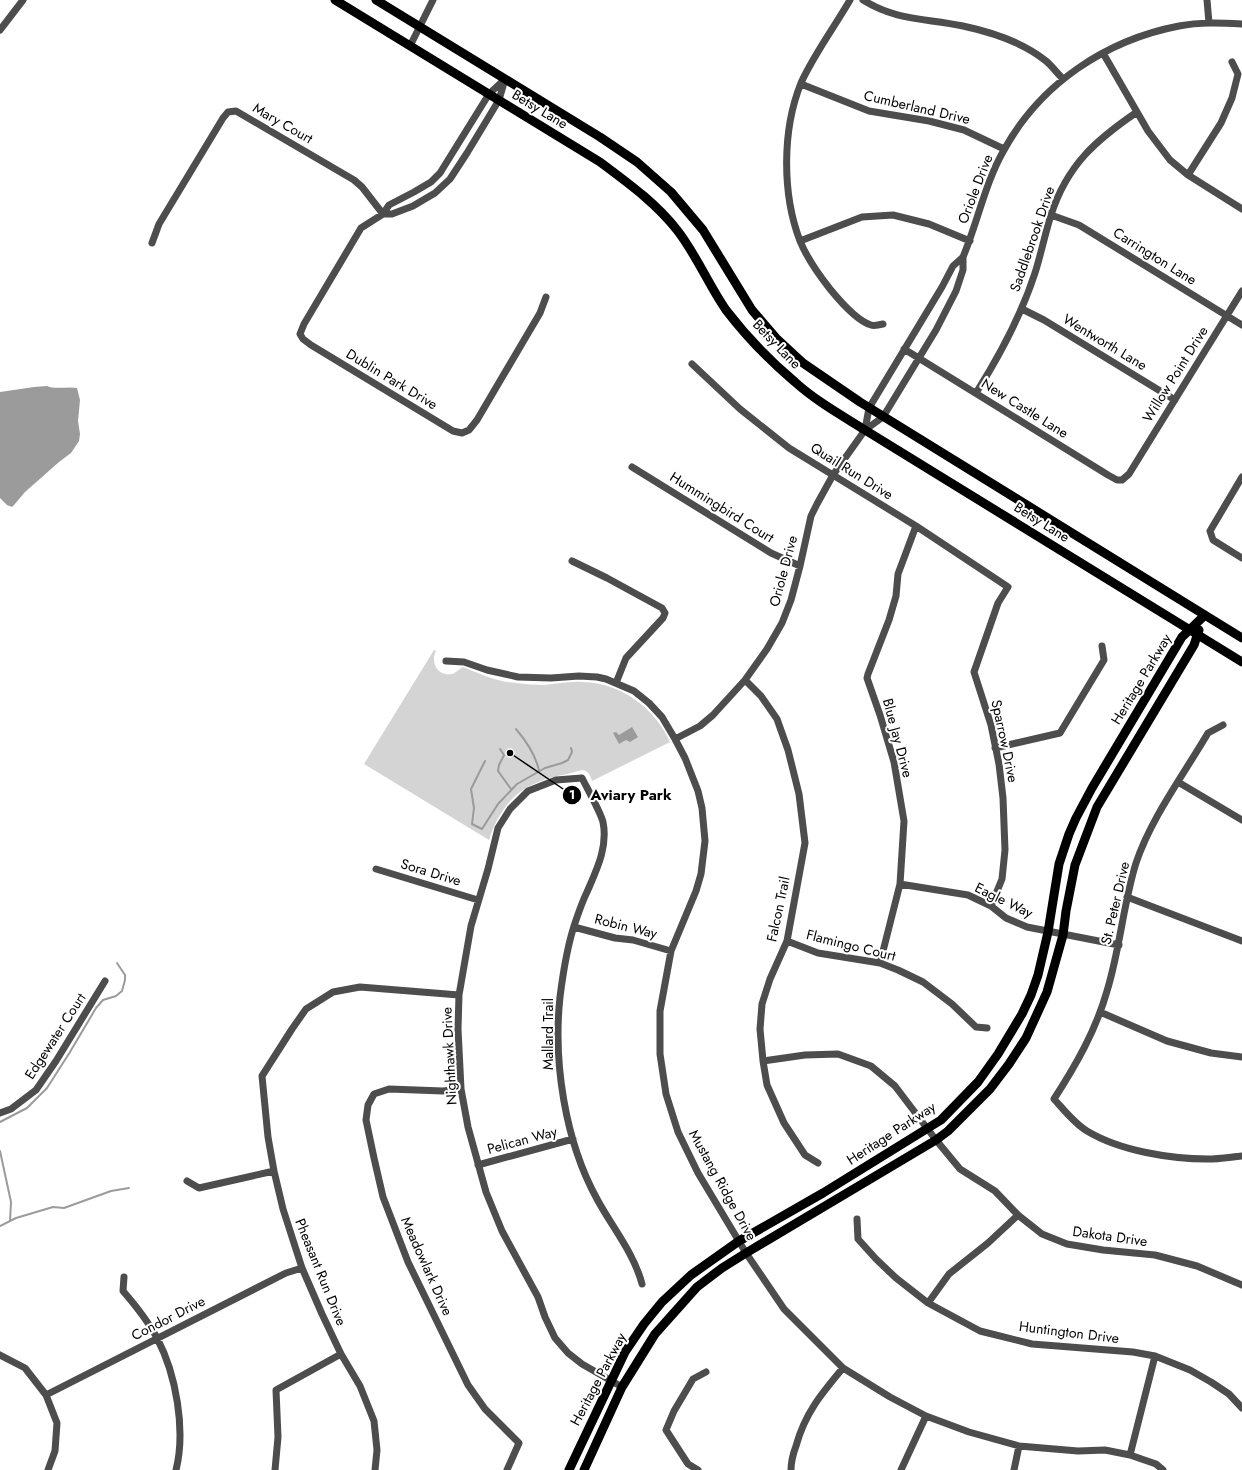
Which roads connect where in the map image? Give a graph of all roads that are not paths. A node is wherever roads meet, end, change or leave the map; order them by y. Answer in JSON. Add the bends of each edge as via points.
{"nodes":[{"id":1,"x":24,"y":0,"type":"edge"},
{"id":2,"x":335,"y":0,"type":"edge"},
{"id":3,"x":376,"y":0,"type":"edge"},
{"id":4,"x":433,"y":0,"type":"edge"},
{"id":5,"x":850,"y":0,"type":"edge"},
{"id":6,"x":864,"y":0,"type":"edge"},
{"id":7,"x":1207,"y":0,"type":"edge"},
{"id":8,"x":1209,"y":23,"type":"junction"},
{"id":9,"x":1242,"y":24,"type":"edge"},
{"id":10,"x":419,"y":27,"type":"junction"},
{"id":11,"x":0,"y":30,"type":"edge"},
{"id":12,"x":410,"y":46,"type":"junction"},
{"id":13,"x":1103,"y":52,"type":"junction"},
{"id":14,"x":1232,"y":62,"type":"dead end"},
{"id":15,"x":505,"y":79,"type":"junction"},
{"id":16,"x":1063,"y":79,"type":"junction"},
{"id":17,"x":801,"y":84,"type":"junction"},
{"id":18,"x":489,"y":94,"type":"junction"},
{"id":19,"x":499,"y":100,"type":"junction"},
{"id":20,"x":1137,"y":112,"type":"junction"},
{"id":21,"x":467,"y":131,"type":"junction"},
{"id":22,"x":477,"y":136,"type":"junction"},
{"id":23,"x":1004,"y":149,"type":"junction"},
{"id":24,"x":1188,"y":175,"type":"junction"},
{"id":25,"x":434,"y":178,"type":"junction"},
{"id":26,"x":441,"y":187,"type":"junction"},
{"id":27,"x":1242,"y":209,"type":"edge"},
{"id":28,"x":383,"y":214,"type":"junction"},
{"id":29,"x":1051,"y":215,"type":"junction"},
{"id":30,"x":800,"y":241,"type":"junction"},
{"id":31,"x":970,"y":241,"type":"junction"},
{"id":32,"x":152,"y":243,"type":"dead end"},
{"id":33,"x":963,"y":257,"type":"junction"},
{"id":34,"x":1242,"y":291,"type":"edge"},
{"id":35,"x":546,"y":297,"type":"dead end"},
{"id":36,"x":1022,"y":309,"type":"junction"},
{"id":37,"x":1227,"y":315,"type":"junction"},
{"id":38,"x":883,"y":324,"type":"dead end"},
{"id":39,"x":1242,"y":325,"type":"edge"},
{"id":40,"x":904,"y":349,"type":"junction"},
{"id":41,"x":919,"y":358,"type":"junction"},
{"id":42,"x":692,"y":364,"type":"dead end"},
{"id":43,"x":976,"y":393,"type":"junction"},
{"id":44,"x":1175,"y":400,"type":"junction"},
{"id":45,"x":869,"y":408,"type":"junction"},
{"id":46,"x":883,"y":417,"type":"junction"},
{"id":47,"x":865,"y":430,"type":"junction"},
{"id":48,"x":632,"y":467,"type":"dead end"},
{"id":49,"x":1131,"y":470,"type":"joint"},
{"id":50,"x":833,"y":475,"type":"junction"},
{"id":51,"x":1242,"y":477,"type":"edge"},
{"id":52,"x":916,"y":526,"type":"junction"},
{"id":53,"x":1242,"y":558,"type":"edge"},
{"id":54,"x":572,"y":561,"type":"dead end"},
{"id":55,"x":800,"y":566,"type":"junction"},
{"id":56,"x":1008,"y":587,"type":"joint"},
{"id":57,"x":1205,"y":615,"type":"junction"},
{"id":58,"x":1194,"y":632,"type":"junction"},
{"id":59,"x":1242,"y":638,"type":"edge"},
{"id":60,"x":1102,"y":646,"type":"dead end"},
{"id":61,"x":446,"y":661,"type":"dead end"},
{"id":62,"x":1242,"y":662,"type":"edge"},
{"id":63,"x":745,"y":680,"type":"junction"},
{"id":64,"x":616,"y":683,"type":"junction"},
{"id":65,"x":1223,"y":725,"type":"dead end"},
{"id":66,"x":675,"y":739,"type":"junction"},
{"id":67,"x":995,"y":748,"type":"junction"},
{"id":68,"x":582,"y":778,"type":"joint"},
{"id":69,"x":1178,"y":782,"type":"junction"},
{"id":70,"x":1242,"y":820,"type":"edge"},
{"id":71,"x":376,"y":869,"type":"dead end"},
{"id":72,"x":900,"y":884,"type":"junction"},
{"id":73,"x":1127,"y":897,"type":"junction"},
{"id":74,"x":478,"y":900,"type":"junction"},
{"id":75,"x":991,"y":906,"type":"junction"},
{"id":76,"x":574,"y":927,"type":"junction"},
{"id":77,"x":1048,"y":932,"type":"junction"},
{"id":78,"x":1064,"y":935,"type":"junction"},
{"id":79,"x":787,"y":941,"type":"junction"},
{"id":80,"x":1242,"y":941,"type":"edge"},
{"id":81,"x":1119,"y":945,"type":"junction"},
{"id":82,"x":671,"y":951,"type":"junction"},
{"id":83,"x":880,"y":963,"type":"junction"},
{"id":84,"x":105,"y":981,"type":"dead end"},
{"id":85,"x":460,"y":995,"type":"junction"},
{"id":86,"x":1100,"y":1012,"type":"junction"},
{"id":87,"x":987,"y":1028,"type":"dead end"},
{"id":88,"x":1242,"y":1057,"type":"edge"},
{"id":89,"x":763,"y":1061,"type":"junction"},
{"id":90,"x":461,"y":1089,"type":"junction"},
{"id":91,"x":0,"y":1113,"type":"edge"},
{"id":92,"x":927,"y":1129,"type":"junction"},
{"id":93,"x":573,"y":1139,"type":"junction"},
{"id":94,"x":936,"y":1140,"type":"junction"},
{"id":95,"x":1242,"y":1156,"type":"edge"},
{"id":96,"x":818,"y":1163,"type":"dead end"},
{"id":97,"x":478,"y":1165,"type":"junction"},
{"id":98,"x":274,"y":1171,"type":"junction"},
{"id":99,"x":188,"y":1181,"type":"dead end"},
{"id":100,"x":1018,"y":1215,"type":"junction"},
{"id":101,"x":857,"y":1219,"type":"dead end"},
{"id":102,"x":739,"y":1241,"type":"junction"},
{"id":103,"x":746,"y":1253,"type":"junction"},
{"id":104,"x":302,"y":1268,"type":"junction"},
{"id":105,"x":124,"y":1277,"type":"dead end"},
{"id":106,"x":642,"y":1284,"type":"dead end"},
{"id":107,"x":1242,"y":1285,"type":"edge"},
{"id":108,"x":928,"y":1303,"type":"junction"},
{"id":109,"x":157,"y":1338,"type":"junction"},
{"id":110,"x":341,"y":1354,"type":"junction"},
{"id":111,"x":0,"y":1355,"type":"edge"},
{"id":112,"x":1156,"y":1356,"type":"junction"},
{"id":113,"x":843,"y":1368,"type":"junction"},
{"id":114,"x":706,"y":1372,"type":"dead end"},
{"id":115,"x":610,"y":1380,"type":"junction"},
{"id":116,"x":622,"y":1387,"type":"junction"},
{"id":117,"x":46,"y":1395,"type":"junction"},
{"id":118,"x":1242,"y":1408,"type":"edge"},
{"id":119,"x":926,"y":1416,"type":"junction"},
{"id":120,"x":1019,"y":1446,"type":"junction"},
{"id":121,"x":1130,"y":1455,"type":"junction"},
{"id":122,"x":48,"y":1470,"type":"edge"},
{"id":123,"x":176,"y":1470,"type":"edge"},
{"id":124,"x":275,"y":1470,"type":"edge"},
{"id":125,"x":375,"y":1470,"type":"edge"},
{"id":126,"x":507,"y":1470,"type":"edge"},
{"id":127,"x":568,"y":1470,"type":"edge"},
{"id":128,"x":584,"y":1470,"type":"edge"},
{"id":129,"x":698,"y":1470,"type":"edge"},
{"id":130,"x":791,"y":1470,"type":"edge"},
{"id":131,"x":901,"y":1470,"type":"edge"},
{"id":132,"x":1014,"y":1470,"type":"edge"},
{"id":133,"x":1163,"y":1470,"type":"edge"}],
"edges":[{"from":1,"to":11,"type":"street"},
{"from":2,"to":12,"type":"main road","name":"Betsy Lane"},
{"from":3,"to":10,"type":"main road","name":"Betsy Lane"},
{"from":4,"to":10,"type":"street"},
{"from":5,"to":17,"type":"street"},
{"from":6,"to":16,"type":"street","via":[[894,15],[962,26],[1005,39],[1037,54]]},
{"from":7,"to":8,"type":"street"},
{"from":8,"to":9,"type":"street","name":"Oriole Drive"},
{"from":8,"to":13,"type":"street","name":"Oriole Drive","via":[[1161,30]]},
{"from":10,"to":12,"type":"street"},
{"from":10,"to":15,"type":"main road","name":"Betsy Lane"},
{"from":12,"to":18,"type":"main road","name":"Betsy Lane"},
{"from":13,"to":16,"type":"street","name":"Oriole Drive"},
{"from":13,"to":20,"type":"street"},
{"from":14,"to":24,"type":"street","via":[[1238,74],[1229,104]]},
{"from":15,"to":18,"type":"street","name":"Dublin Park Drive"},
{"from":15,"to":19,"type":"street","name":"Dublin Park Drive"},
{"from":15,"to":45,"type":"main road","name":"Betsy Lane","via":[[600,137],[654,177],[703,230],[752,310],[776,338],[803,363]]},
{"from":16,"to":23,"type":"street","name":"Oriole Drive","via":[[1034,107]]},
{"from":17,"to":23,"type":"street","name":"Cumberland Drive","via":[[869,111],[964,130]]},
{"from":17,"to":30,"type":"street","via":[[792,112],[787,170],[790,206]]},
{"from":18,"to":19,"type":"main road","name":"Betsy Lane"},
{"from":18,"to":21,"type":"street","name":"Dublin Park Drive"},
{"from":19,"to":22,"type":"street","name":"Dublin Park Drive"},
{"from":19,"to":47,"type":"main road","name":"Betsy Lane","via":[[600,162],[655,206],[677,230],[726,309],[773,363],[814,397]]},
{"from":20,"to":24,"type":"street","via":[[1158,146]]},
{"from":20,"to":29,"type":"street","name":"Saddlebrook Drive","via":[[1101,138],[1088,151],[1068,177]]},
{"from":21,"to":22,"type":"street"},
{"from":21,"to":25,"type":"street","name":"Dublin Park Drive"},
{"from":22,"to":26,"type":"street","name":"Dublin Park Drive","via":[[450,179]]},
{"from":23,"to":31,"type":"street","name":"Oriole Drive","via":[[991,176]]},
{"from":24,"to":27,"type":"street"},
{"from":25,"to":26,"type":"street"},
{"from":25,"to":28,"type":"street","name":"Dublin Park Drive","via":[[389,205]]},
{"from":26,"to":28,"type":"street","name":"Dublin Park Drive","via":[[412,206],[392,214]]},
{"from":28,"to":32,"type":"street","name":"Mary Court","via":[[354,180],[236,111],[228,112],[159,224]]},
{"from":28,"to":35,"type":"street","name":"Dublin Park Drive","via":[[361,228],[300,334],[311,345],[454,431],[462,434],[477,420],[540,313]]},
{"from":29,"to":36,"type":"street","name":"Saddlebrook Drive"},
{"from":29,"to":37,"type":"street","name":"Carrington Lane","via":[[1087,229]]},
{"from":30,"to":31,"type":"street","via":[[862,217],[893,215],[929,224]]},
{"from":30,"to":38,"type":"street","via":[[823,280],[841,301],[860,319],[872,326]]},
{"from":31,"to":33,"type":"street","name":"Oriole Drive"},
{"from":33,"to":40,"type":"street","name":"Oriole Drive","via":[[954,266]]},
{"from":33,"to":41,"type":"street","name":"Oriole Drive","via":[[963,270],[956,291]]},
{"from":34,"to":37,"type":"street","name":"Willow Point Drive"},
{"from":36,"to":43,"type":"street","name":"Saddlebrook Drive","via":[[999,356]]},
{"from":36,"to":44,"type":"street","name":"Wentworth Lane"},
{"from":37,"to":39,"type":"street","name":"Carrington Lane"},
{"from":37,"to":44,"type":"street","name":"Willow Point Drive"},
{"from":40,"to":41,"type":"street","name":"New Castle Lane"},
{"from":40,"to":45,"type":"street","name":"Oriole Drive"},
{"from":41,"to":43,"type":"street","name":"New Castle Lane"},
{"from":41,"to":46,"type":"street","name":"Oriole Drive"},
{"from":42,"to":50,"type":"street","name":"Quail Run Drive","via":[[740,409],[789,448]]},
{"from":43,"to":49,"type":"street","name":"New Castle Lane","via":[[1114,478],[1122,480]]},
{"from":44,"to":49,"type":"street","name":"Willow Point Drive"},
{"from":45,"to":46,"type":"main road","name":"Betsy Lane"},
{"from":45,"to":47,"type":"street","name":"Oriole Drive"},
{"from":46,"to":47,"type":"street","name":"Oriole Drive"},
{"from":46,"to":57,"type":"main road","name":"Betsy Lane"},
{"from":47,"to":50,"type":"street","name":"Oriole Drive"},
{"from":47,"to":58,"type":"main road","name":"Betsy Lane"},
{"from":48,"to":55,"type":"street","name":"Hummingbird Court","via":[[771,553]]},
{"from":50,"to":52,"type":"street","name":"Quail Run Drive"},
{"from":50,"to":55,"type":"street","name":"Oriole Drive","via":[[811,516]]},
{"from":51,"to":53,"type":"street","via":[[1210,531],[1212,538],[1219,544]]},
{"from":52,"to":56,"type":"street","name":"Quail Run Drive"},
{"from":52,"to":72,"type":"street","name":"Blue Jay Drive","via":[[898,574],[896,596],[889,620],[867,678],[894,762],[904,821]]},
{"from":54,"to":64,"type":"street","via":[[662,608],[664,613],[663,618],[626,658]]},
{"from":55,"to":63,"type":"street","name":"Oriole Drive","via":[[782,623]]},
{"from":56,"to":67,"type":"street","name":"Sparrow Drive","via":[[998,603],[974,672],[991,725]]},
{"from":57,"to":58,"type":"main road","name":"Heritage Parkway"},
{"from":57,"to":59,"type":"main road","name":"Betsy Lane"},
{"from":58,"to":62,"type":"main road","name":"Betsy Lane"},
{"from":58,"to":77,"type":"main road","name":"Heritage Parkway","via":[[1182,637],[1076,818],[1059,864]]},
{"from":58,"to":78,"type":"main road","name":"Heritage Parkway","via":[[1194,645],[1097,807],[1075,865]]},
{"from":60,"to":67,"type":"street","via":[[1104,660],[1060,733]]},
{"from":61,"to":64,"type":"street","name":"Mustang Ridge Drive","via":[[464,662],[518,677],[587,676]]},
{"from":63,"to":66,"type":"street","name":"Oriole Drive","via":[[710,718]]},
{"from":63,"to":79,"type":"street","name":"Falcon Trail","via":[[761,696],[777,719],[799,794],[805,843]]},
{"from":64,"to":66,"type":"street","name":"Mustang Ridge Drive","via":[[634,691],[656,710]]},
{"from":65,"to":69,"type":"street","name":"St. Peter Drive","via":[[1208,733]]},
{"from":66,"to":82,"type":"street","name":"Mustang Ridge Drive","via":[[698,791],[705,841],[696,891]]},
{"from":67,"to":75,"type":"street","name":"Sparrow Drive","via":[[1003,798],[1005,850],[1002,879]]},
{"from":68,"to":74,"type":"street","name":"Nighthawk Drive","via":[[556,780],[528,791],[510,809],[498,828]]},
{"from":68,"to":76,"type":"street","name":"Mallard Trail","via":[[603,822],[604,842],[599,864]]},
{"from":69,"to":70,"type":"street"},
{"from":69,"to":73,"type":"street","name":"St. Peter Drive","via":[[1153,824],[1137,862]]},
{"from":71,"to":74,"type":"street","name":"Sora Drive"},
{"from":72,"to":75,"type":"street","name":"Eagle Way","via":[[968,895]]},
{"from":72,"to":83,"type":"street","name":"Blue Jay Drive"},
{"from":73,"to":80,"type":"street"},
{"from":73,"to":81,"type":"street","name":"St. Peter Drive"},
{"from":74,"to":85,"type":"street","name":"Nighthawk Drive"},
{"from":75,"to":77,"type":"street","name":"Eagle Way","via":[[1006,918]]},
{"from":76,"to":82,"type":"street","name":"Robin Way"},
{"from":76,"to":93,"type":"street","name":"Mallard Trail","via":[[564,968],[558,1029],[562,1086]]},
{"from":77,"to":78,"type":"street","name":"Eagle Way"},
{"from":77,"to":92,"type":"main road","name":"Heritage Parkway","via":[[1031,995],[998,1054],[978,1082],[941,1120]]},
{"from":78,"to":81,"type":"street","name":"Eagle Way"},
{"from":78,"to":94,"type":"main road","name":"Heritage Parkway","via":[[1046,992],[1026,1038],[990,1089]]},
{"from":79,"to":83,"type":"street","name":"Flamingo Court","via":[[818,953]]},
{"from":79,"to":89,"type":"street","name":"Falcon Trail","via":[[762,1004],[760,1029]]},
{"from":81,"to":86,"type":"street","name":"St. Peter Drive"},
{"from":82,"to":102,"type":"street","name":"Mustang Ridge Drive","via":[[660,1011],[660,1054],[666,1094],[678,1132],[698,1173]]},
{"from":83,"to":87,"type":"street","name":"Flamingo Court","via":[[923,982],[976,1027]]},
{"from":84,"to":91,"type":"street","name":"Edgewater Court","via":[[36,1090],[11,1109]]},
{"from":85,"to":90,"type":"street","name":"Nighthawk Drive","via":[[458,1029]]},
{"from":85,"to":98,"type":"street","name":"Pheasant Run Drive","via":[[360,987],[333,992],[306,1009],[262,1076]]},
{"from":86,"to":88,"type":"street","via":[[1167,1041],[1211,1053]]},
{"from":86,"to":95,"type":"street","name":"St. Peter Drive","via":[[1078,1061],[1054,1099],[1065,1112],[1086,1131],[1117,1146],[1178,1158]]},
{"from":89,"to":92,"type":"street","name":"Dakota Drive","via":[[805,1055],[838,1054],[871,1066],[895,1086]]},
{"from":89,"to":96,"type":"street","name":"Falcon Trail","via":[[767,1085],[784,1123],[805,1155]]},
{"from":90,"to":97,"type":"street","name":"Nighthawk Drive"},
{"from":90,"to":126,"type":"street","name":"Meadowlark Drive","via":[[389,1089],[374,1094],[368,1105],[366,1120],[383,1197],[408,1262],[468,1386],[485,1409],[519,1443]]},
{"from":92,"to":94,"type":"street","name":"Dakota Drive"},
{"from":92,"to":102,"type":"main road","name":"Heritage Parkway"},
{"from":93,"to":97,"type":"street","name":"Pelican Way"},
{"from":93,"to":106,"type":"street","name":"Mallard Trail","via":[[596,1197],[638,1269]]},
{"from":94,"to":100,"type":"street","name":"Dakota Drive","via":[[960,1169],[995,1191]]},
{"from":94,"to":103,"type":"main road","name":"Heritage Parkway"},
{"from":97,"to":115,"type":"street","name":"Nighthawk Drive","via":[[502,1232],[538,1297],[555,1338],[582,1364]]},
{"from":98,"to":99,"type":"street","via":[[199,1188]]},
{"from":98,"to":104,"type":"street","name":"Pheasant Run Drive"},
{"from":100,"to":107,"type":"street","name":"Dakota Drive","via":[[1042,1234],[1067,1244],[1155,1255],[1197,1266]]},
{"from":100,"to":108,"type":"street","via":[[949,1274]]},
{"from":101,"to":108,"type":"street","name":"Huntington Drive","via":[[858,1239],[896,1278]]},
{"from":102,"to":103,"type":"street","name":"Mustang Ridge Drive"},
{"from":102,"to":115,"type":"main road","name":"Heritage Parkway","via":[[691,1275],[662,1302],[625,1352]]},
{"from":103,"to":113,"type":"street","name":"Mustang Ridge Drive","via":[[784,1309]]},
{"from":103,"to":116,"type":"main road","name":"Heritage Parkway","via":[[697,1287],[670,1316],[654,1334]]},
{"from":104,"to":109,"type":"street","name":"Condor Drive","via":[[286,1273]]},
{"from":104,"to":110,"type":"street","name":"Pheasant Run Drive"},
{"from":105,"to":109,"type":"street","via":[[123,1291],[143,1315]]},
{"from":108,"to":112,"type":"street","name":"Huntington Drive","via":[[980,1331],[1032,1344]]},
{"from":109,"to":117,"type":"street","name":"Condor Drive"},
{"from":109,"to":123,"type":"street","via":[[174,1385],[180,1422]]},
{"from":110,"to":124,"type":"street","via":[[276,1390],[278,1437]]},
{"from":110,"to":125,"type":"street","name":"Pheasant Run Drive","via":[[360,1386],[374,1421],[377,1450]]},
{"from":111,"to":117,"type":"street","via":[[24,1368]]},
{"from":112,"to":118,"type":"street","name":"Huntington Drive","via":[[1200,1376],[1229,1394]]},
{"from":112,"to":121,"type":"street"},
{"from":113,"to":119,"type":"street","name":"Mustang Ridge Drive"},
{"from":113,"to":130,"type":"street","via":[[817,1399],[800,1429]]},
{"from":114,"to":129,"type":"street","via":[[693,1379],[666,1430],[688,1464]]},
{"from":115,"to":116,"type":"street","name":"Nighthawk Drive"},
{"from":115,"to":127,"type":"main road","name":"Heritage Parkway"},
{"from":116,"to":128,"type":"main road","name":"Heritage Parkway"},
{"from":117,"to":122,"type":"street","via":[[57,1423],[55,1451]]},
{"from":119,"to":120,"type":"street","name":"Mustang Ridge Drive","via":[[969,1432]]},
{"from":119,"to":131,"type":"street"},
{"from":120,"to":121,"type":"street","name":"Mustang Ridge Drive","via":[[1078,1451],[1105,1450]]},
{"from":120,"to":132,"type":"street"},
{"from":121,"to":133,"type":"street","name":"Mustang Ridge Drive","via":[[1156,1464]]}]}
